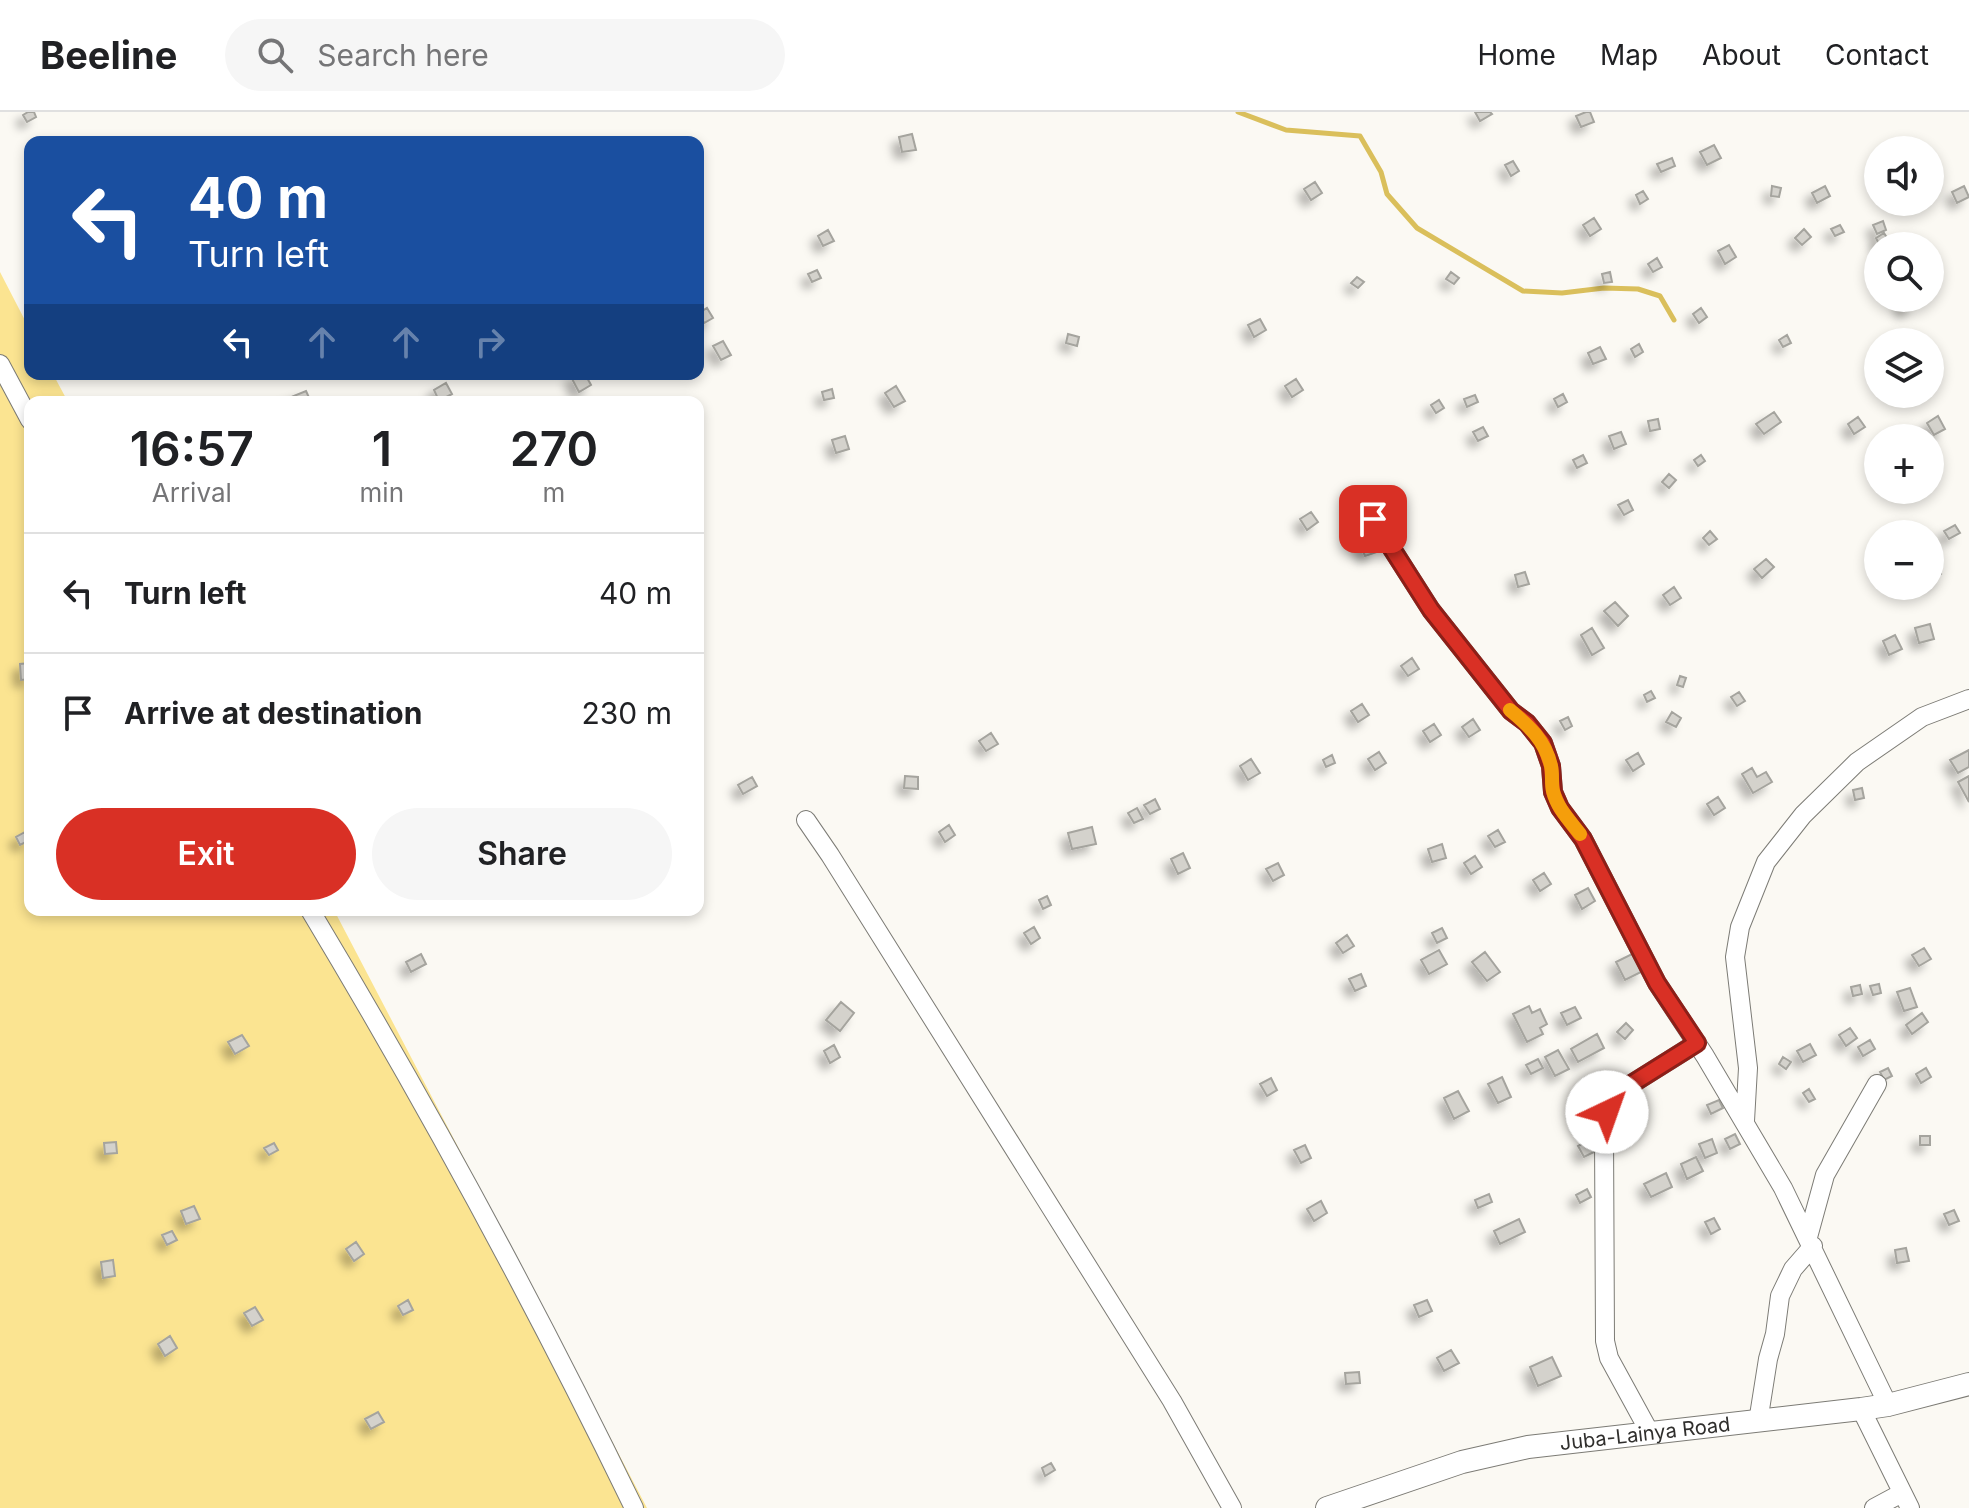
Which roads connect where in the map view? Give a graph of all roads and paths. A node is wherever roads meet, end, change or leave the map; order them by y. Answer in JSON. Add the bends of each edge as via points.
{"nodes":[{"id":1,"x":0,"y":364,"type":"edge"},
{"id":2,"x":24,"y":409,"type":"edge"},
{"id":3,"x":1373,"y":519,"type":"dead end"},
{"id":4,"x":1969,"y":699,"type":"edge"},
{"id":5,"x":806,"y":820,"type":"dead end"},
{"id":6,"x":314,"y":916,"type":"edge"},
{"id":7,"x":1697,"y":1043,"type":"junction"},
{"id":8,"x":1877,"y":1084,"type":"dead end"},
{"id":9,"x":1745,"y":1121,"type":"junction"},
{"id":10,"x":1811,"y":1241,"type":"junction"},
{"id":11,"x":1969,"y":1384,"type":"edge"},
{"id":12,"x":1888,"y":1405,"type":"junction"},
{"id":13,"x":1861,"y":1409,"type":"junction"},
{"id":14,"x":1758,"y":1422,"type":"junction"},
{"id":15,"x":1650,"y":1433,"type":"junction"},
{"id":16,"x":1906,"y":1500,"type":"edge"},
{"id":17,"x":634,"y":1508,"type":"edge"},
{"id":18,"x":1232,"y":1508,"type":"edge"},
{"id":19,"x":1327,"y":1508,"type":"edge"},
{"id":20,"x":1874,"y":1508,"type":"edge"}],
"edges":[{"from":1,"to":2,"type":"street"},
{"from":3,"to":7,"type":"street","via":[[1431,610],[1543,743],[1560,808],[1583,839],[1657,983]]},
{"from":4,"to":9,"type":"street","via":[[1922,717],[1857,762],[1803,815],[1766,862],[1740,927],[1735,957],[1748,1068]]},
{"from":5,"to":18,"type":"street","via":[[1172,1401]]},
{"from":6,"to":17,"type":"street","via":[[545,1327]]},
{"from":7,"to":9,"type":"street"},
{"from":7,"to":15,"type":"street","via":[[1614,1095],[1605,1122],[1605,1341]]},
{"from":8,"to":10,"type":"street","via":[[1825,1175]]},
{"from":9,"to":10,"type":"street"},
{"from":10,"to":12,"type":"street"},
{"from":10,"to":14,"type":"street","via":[[1780,1296]]},
{"from":11,"to":12,"type":"main road","name":"Juba-Lainya Road"},
{"from":12,"to":13,"type":"main road","name":"Juba-Lainya Road"},
{"from":13,"to":14,"type":"main road","name":"Juba-Lainya Road"},
{"from":13,"to":16,"type":"street"},
{"from":14,"to":15,"type":"main road","name":"Juba-Lainya Road"},
{"from":15,"to":19,"type":"main road","name":"Juba-Lainya Road","via":[[1528,1447],[1462,1462]]},
{"from":16,"to":20,"type":"street"}]}
